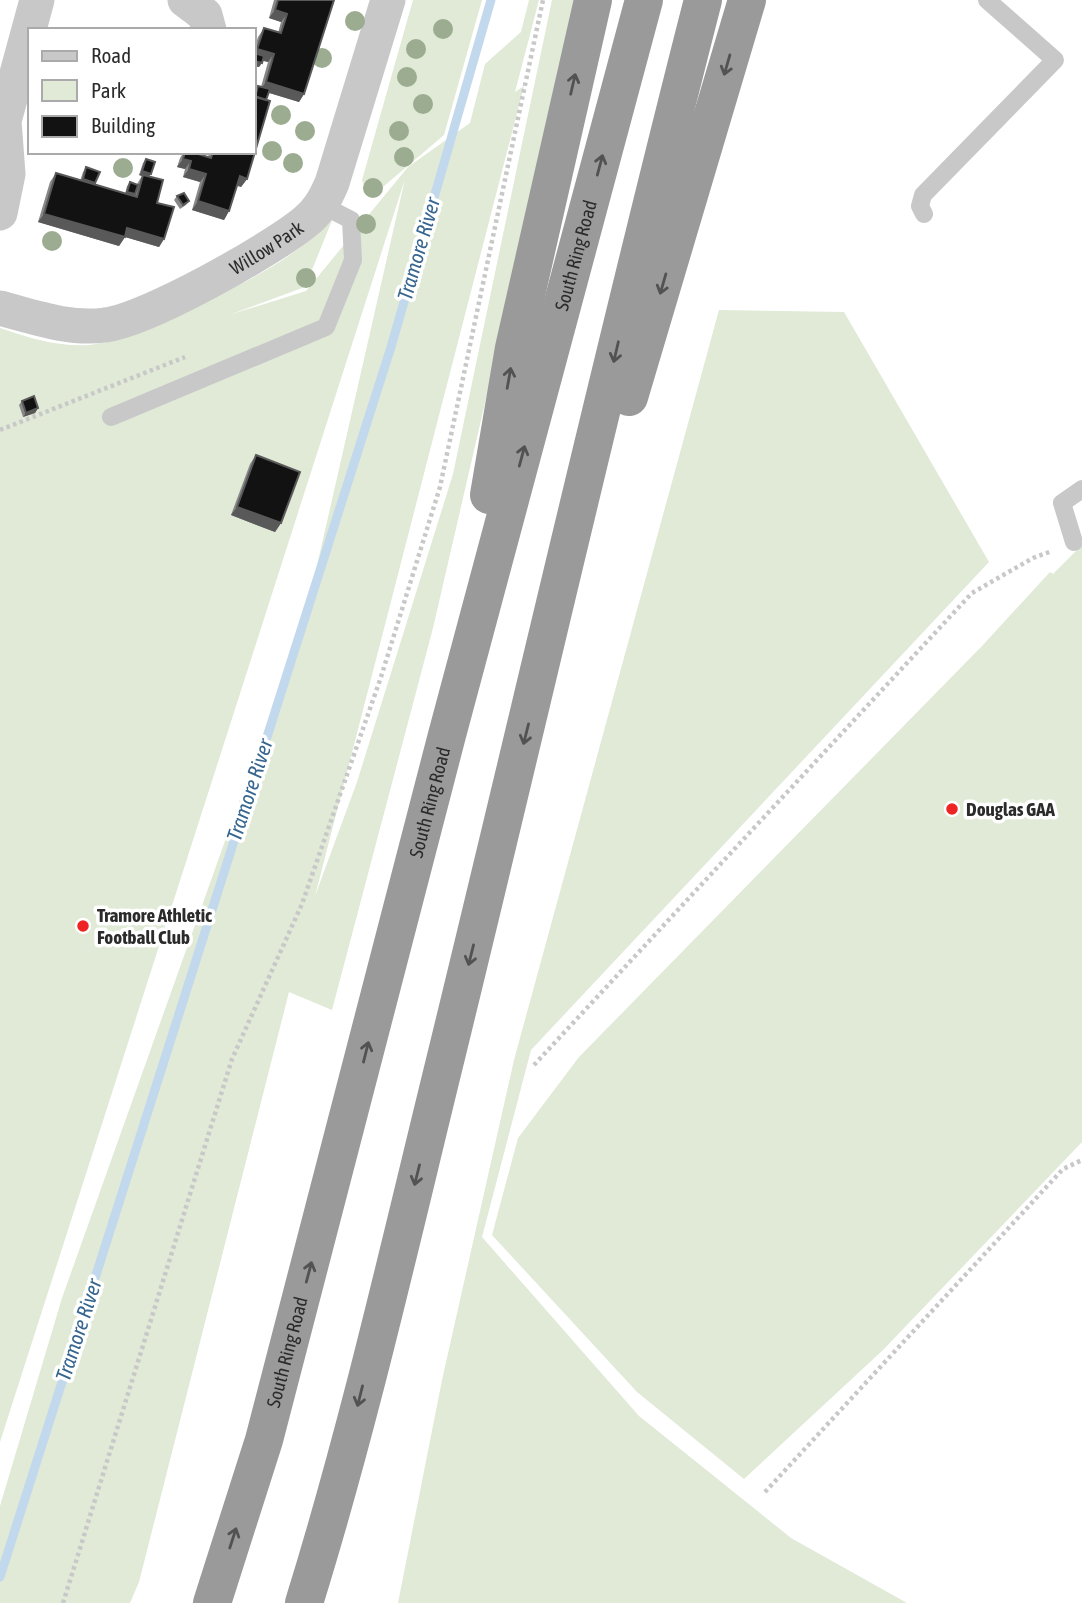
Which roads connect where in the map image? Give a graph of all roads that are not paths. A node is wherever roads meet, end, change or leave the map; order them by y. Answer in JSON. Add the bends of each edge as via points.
{"nodes":[{"id":1,"x":37,"y":0,"type":"edge"},
{"id":2,"x":185,"y":0,"type":"edge"},
{"id":3,"x":388,"y":0,"type":"edge"},
{"id":4,"x":593,"y":0,"type":"edge"},
{"id":5,"x":644,"y":0,"type":"edge"},
{"id":6,"x":702,"y":0,"type":"edge"},
{"id":7,"x":747,"y":0,"type":"edge"},
{"id":8,"x":987,"y":0,"type":"edge"},
{"id":9,"x":29,"y":28,"type":"edge"},
{"id":10,"x":208,"y":28,"type":"edge"},
{"id":11,"x":28,"y":33,"type":"edge"},
{"id":12,"x":323,"y":205,"type":"junction"},
{"id":13,"x":0,"y":214,"type":"edge"},
{"id":14,"x":924,"y":214,"type":"dead end"},
{"id":15,"x":0,"y":308,"type":"edge"},
{"id":16,"x":111,"y":417,"type":"dead end"},
{"id":17,"x":1082,"y":489,"type":"edge"},
{"id":18,"x":1074,"y":542,"type":"road end"},
{"id":19,"x":542,"y":667,"type":"junction"},
{"id":20,"x":447,"y":735,"type":"junction"},
{"id":21,"x":212,"y":1603,"type":"edge"},
{"id":22,"x":304,"y":1603,"type":"edge"}],
"edges":[{"from":1,"to":9,"type":"street"},
{"from":2,"to":10,"type":"street","via":[[205,15]]},
{"from":3,"to":12,"type":"street"},
{"from":20,"to":4,"type":"highway","one_way":true,"via":[[514,348]]},
{"from":20,"to":5,"type":"highway","name":"South Ring Road","one_way":true},
{"from":6,"to":19,"type":"highway","one_way":true},
{"from":7,"to":19,"type":"highway","one_way":true,"via":[[635,377]]},
{"from":8,"to":14,"type":"lane","via":[[1055,60],[923,195],[920,206]]},
{"from":11,"to":13,"type":"street","via":[[4,121],[8,174]]},
{"from":12,"to":15,"type":"street","name":"Willow Park","via":[[285,236],[134,317],[82,326]]},
{"from":12,"to":16,"type":"lane","via":[[351,220],[353,260],[326,327]]},
{"from":17,"to":18,"type":"lane","via":[[1062,503]]},
{"from":19,"to":22,"type":"highway","one_way":true,"via":[[409,1206]]},
{"from":21,"to":20,"type":"highway","name":"South Ring Road","one_way":true,"via":[[264,1440]]}]}
